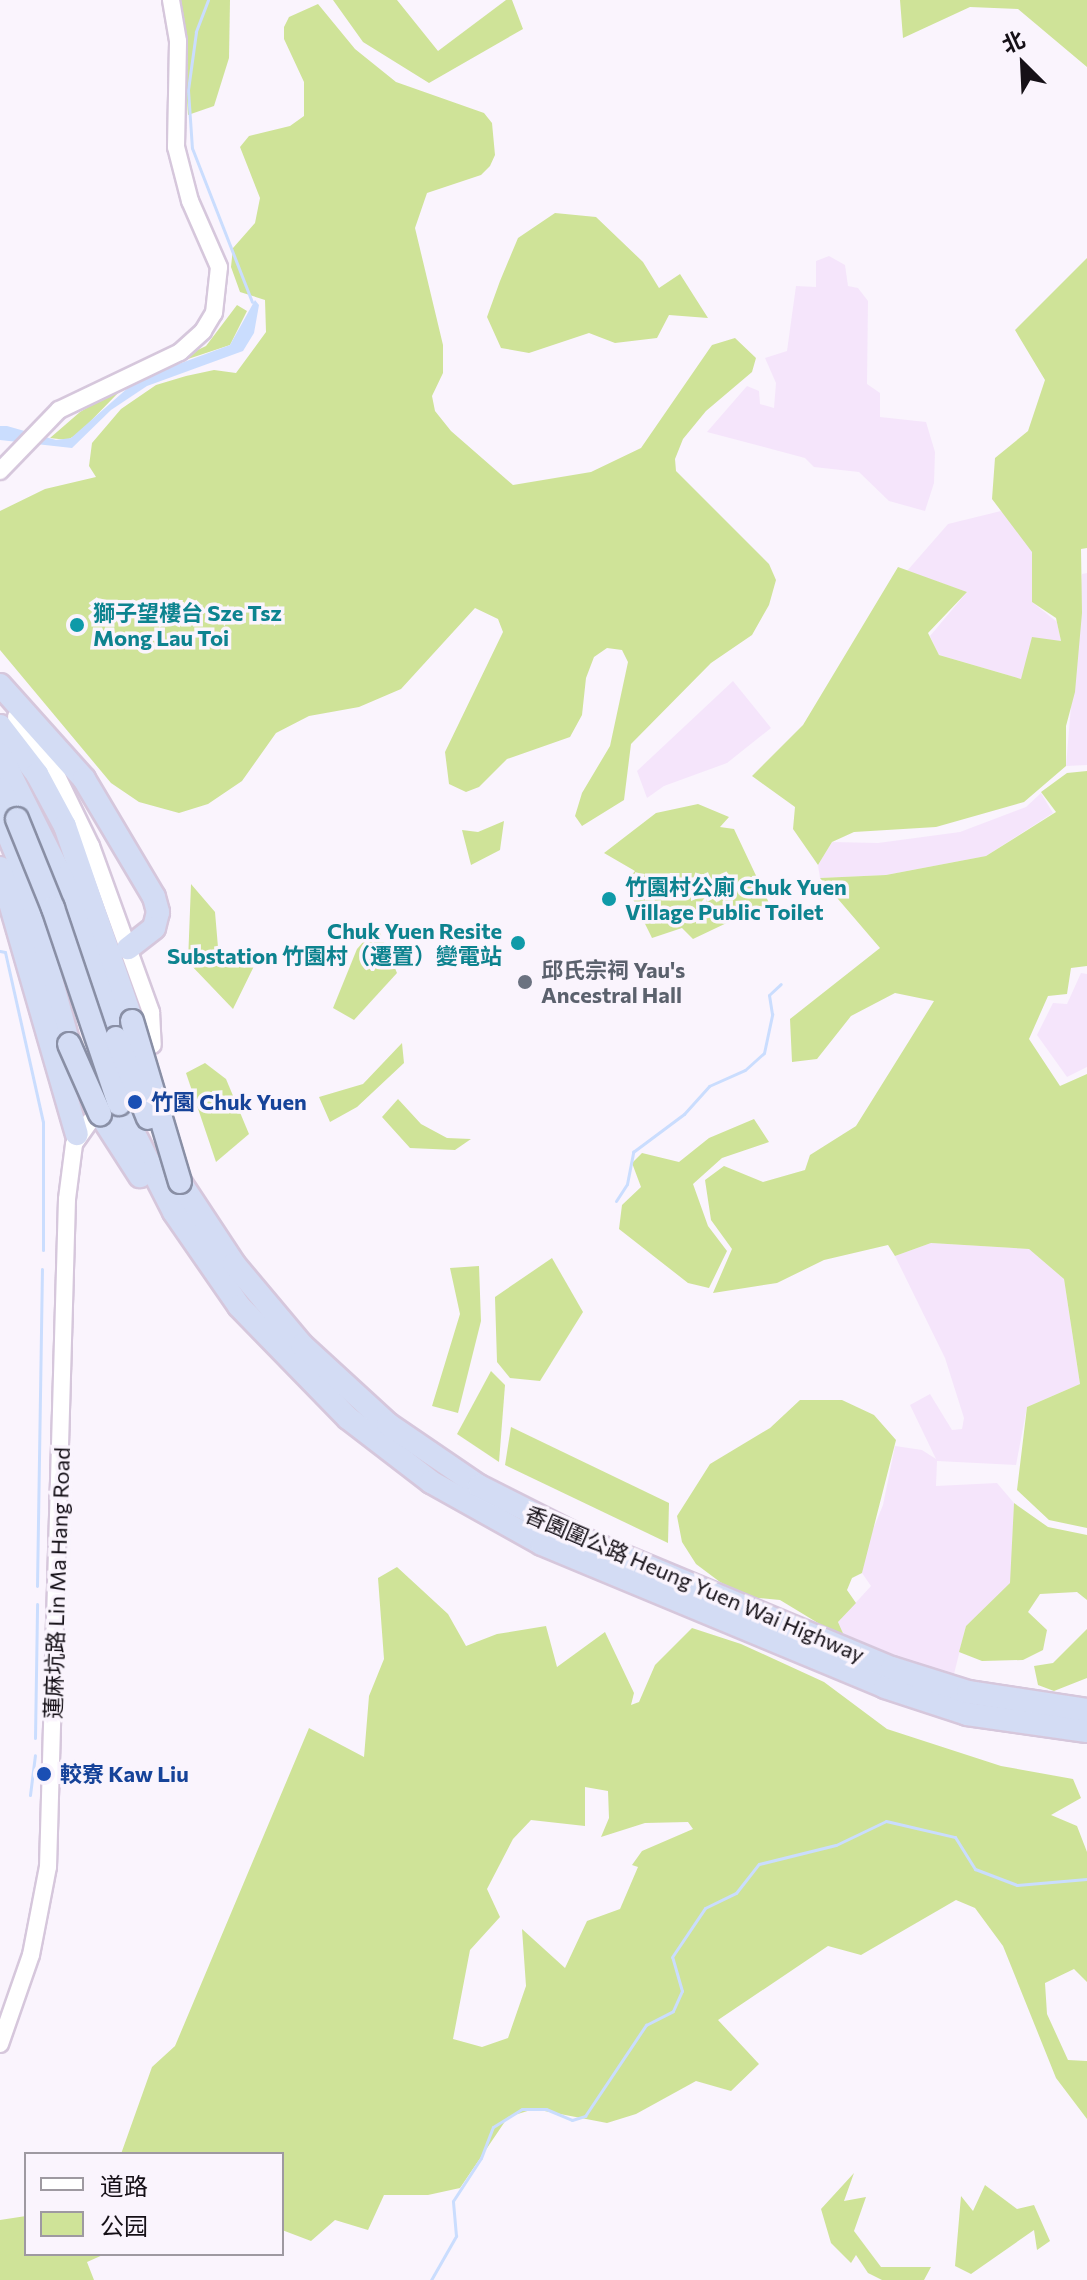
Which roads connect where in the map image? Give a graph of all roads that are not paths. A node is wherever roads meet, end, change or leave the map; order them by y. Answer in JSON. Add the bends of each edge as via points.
{"nodes":[{"id":1,"x":171,"y":0,"type":"edge"},
{"id":2,"x":2,"y":468,"type":"edge"},
{"id":3,"x":0,"y":685,"type":"edge"},
{"id":4,"x":0,"y":697,"type":"edge"},
{"id":5,"x":0,"y":726,"type":"edge"},
{"id":6,"x":0,"y":754,"type":"edge"},
{"id":7,"x":0,"y":789,"type":"edge"},
{"id":8,"x":0,"y":815,"type":"edge"},
{"id":9,"x":0,"y":868,"type":"edge"},
{"id":10,"x":128,"y":948,"type":"junction"},
{"id":11,"x":153,"y":1045,"type":"dead end"},
{"id":12,"x":84,"y":1128,"type":"joint"},
{"id":13,"x":180,"y":1182,"type":"junction"},
{"id":14,"x":188,"y":1236,"type":"junction"},
{"id":15,"x":1087,"y":1710,"type":"edge"},
{"id":16,"x":1087,"y":1731,"type":"edge"},
{"id":17,"x":0,"y":2044,"type":"edge"}],
"edges":[{"from":1,"to":2,"type":"street","via":[[178,41],[177,160],[217,256],[218,302],[209,323],[189,345],[79,397],[39,426]]},
{"from":3,"to":10,"type":"highway","via":[[44,729],[105,810],[156,901],[154,928]]},
{"from":4,"to":10,"type":"street","via":[[74,808]]},
{"from":5,"to":13,"type":"highway","bridge":true,"via":[[48,792],[78,857],[117,965]]},
{"from":6,"to":13,"type":"highway","name":"香園圍公路 Heung Yuen Wai Highway","bridge":true,"via":[[49,847],[128,1071]]},
{"from":7,"to":14,"type":"highway","name":"香園圍公路 Heung Yuen Wai Highway","bridge":true,"via":[[45,886],[125,1120]]},
{"from":8,"to":14,"type":"highway","bridge":true,"via":[[18,858],[69,1044],[104,1123]]},
{"from":9,"to":12,"type":"highway"},
{"from":10,"to":11,"type":"street","via":[[151,1012]]},
{"from":12,"to":17,"type":"street","name":"蓮麻坑路 Lin Ma Hang Road","via":[[67,1199],[48,1867],[31,1955]]},
{"from":13,"to":15,"type":"highway","name":"香園圍公路 Heung Yuen Wai Highway","via":[[234,1264],[302,1345],[388,1424],[479,1486],[596,1545],[892,1668],[980,1695]]},
{"from":14,"to":16,"type":"highway","name":"香園圍公路 Heung Yuen Wai Highway","via":[[239,1306],[317,1390],[396,1457],[486,1515],[571,1557],[912,1697],[995,1720]]}]}
